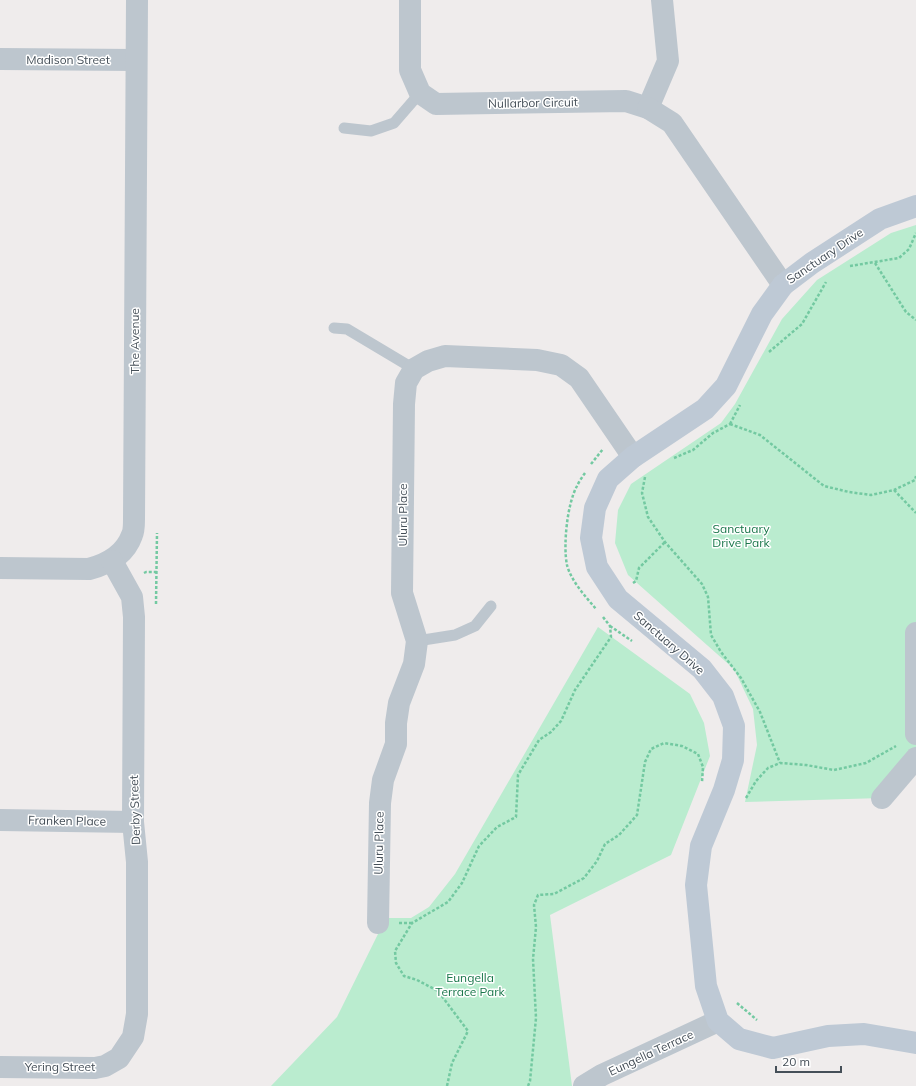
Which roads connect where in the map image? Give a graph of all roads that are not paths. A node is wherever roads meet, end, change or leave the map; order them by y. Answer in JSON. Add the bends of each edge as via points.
{"nodes":[{"id":1,"x":136,"y":0,"type":"edge"},
{"id":2,"x":410,"y":0,"type":"edge"},
{"id":3,"x":662,"y":0,"type":"edge"},
{"id":4,"x":0,"y":59,"type":"edge"},
{"id":5,"x":136,"y":60,"type":"junction"},
{"id":6,"x":420,"y":93,"type":"junction"},
{"id":7,"x":648,"y":108,"type":"junction"},
{"id":8,"x":344,"y":128,"type":"dead end"},
{"id":9,"x":916,"y":206,"type":"edge"},
{"id":10,"x":783,"y":285,"type":"junction"},
{"id":11,"x":334,"y":328,"type":"dead end"},
{"id":12,"x":414,"y":369,"type":"junction"},
{"id":13,"x":633,"y":457,"type":"junction"},
{"id":14,"x":112,"y":561,"type":"junction"},
{"id":15,"x":0,"y":568,"type":"edge"},
{"id":16,"x":491,"y":606,"type":"dead end"},
{"id":17,"x":916,"y":633,"type":"edge"},
{"id":18,"x":416,"y":641,"type":"junction"},
{"id":19,"x":916,"y":732,"type":"edge"},
{"id":20,"x":916,"y":758,"type":"edge"},
{"id":21,"x":882,"y":798,"type":"dead end"},
{"id":22,"x":0,"y":820,"type":"edge"},
{"id":23,"x":133,"y":822,"type":"junction"},
{"id":24,"x":378,"y":923,"type":"dead end"},
{"id":25,"x":718,"y":1021,"type":"junction"},
{"id":26,"x":916,"y":1043,"type":"edge"},
{"id":27,"x":119,"y":1058,"type":"joint"},
{"id":28,"x":0,"y":1067,"type":"edge"},
{"id":29,"x":79,"y":1077,"type":"edge"},
{"id":30,"x":584,"y":1086,"type":"edge"}],
"edges":[{"from":1,"to":5,"type":"street","name":"The Avenue"},
{"from":2,"to":6,"type":"street","via":[[410,70]]},
{"from":3,"to":7,"type":"street","via":[[668,61]]},
{"from":4,"to":5,"type":"street","name":"Madison Street"},
{"from":5,"to":14,"type":"street","name":"The Avenue","via":[[134,519],[133,535],[126,548]]},
{"from":6,"to":7,"type":"street","name":"Nullarbor Circuit","via":[[436,104],[626,101]]},
{"from":6,"to":8,"type":"lane","via":[[394,123],[371,131]]},
{"from":7,"to":10,"type":"street","name":"Nullarbor Circuit","via":[[672,123]]},
{"from":9,"to":10,"type":"street","name":"Sanctuary Drive","via":[[880,220],[812,263]]},
{"from":10,"to":13,"type":"street","name":"Sanctuary Drive","via":[[762,314],[726,386],[705,409]]},
{"from":11,"to":12,"type":"lane","via":[[347,329]]},
{"from":12,"to":13,"type":"street","via":[[428,360],[445,356],[537,360],[561,365],[580,378]]},
{"from":12,"to":18,"type":"street","name":"Uluru Place","via":[[406,383],[404,404],[402,594]]},
{"from":13,"to":25,"type":"street","name":"Sanctuary Drive","via":[[608,479],[595,508],[591,538],[597,567],[618,599],[702,669],[723,696],[734,726],[733,760],[724,790],[701,846],[696,885],[706,986]]},
{"from":14,"to":15,"type":"street","name":"The Avenue","via":[[89,569]]},
{"from":14,"to":23,"type":"street","name":"Derby Street","via":[[132,597],[133,604]]},
{"from":16,"to":18,"type":"lane","via":[[475,626],[455,635]]},
{"from":17,"to":19,"type":"street"},
{"from":18,"to":24,"type":"street","name":"Uluru Place","via":[[414,664],[399,703],[396,744],[383,780],[380,802]]},
{"from":20,"to":21,"type":"street"},
{"from":22,"to":23,"type":"street","name":"Franken Place"},
{"from":23,"to":27,"type":"street","name":"Derby Street","via":[[137,862],[137,1014],[134,1037]]},
{"from":25,"to":26,"type":"street","via":[[739,1039],[773,1048],[828,1036],[864,1034]]},
{"from":25,"to":30,"type":"street","name":"Eungella Terrace","via":[[602,1075]]},
{"from":27,"to":29,"type":"street","name":"Yering Street"},
{"from":28,"to":29,"type":"street","name":"Yering Street"}]}
